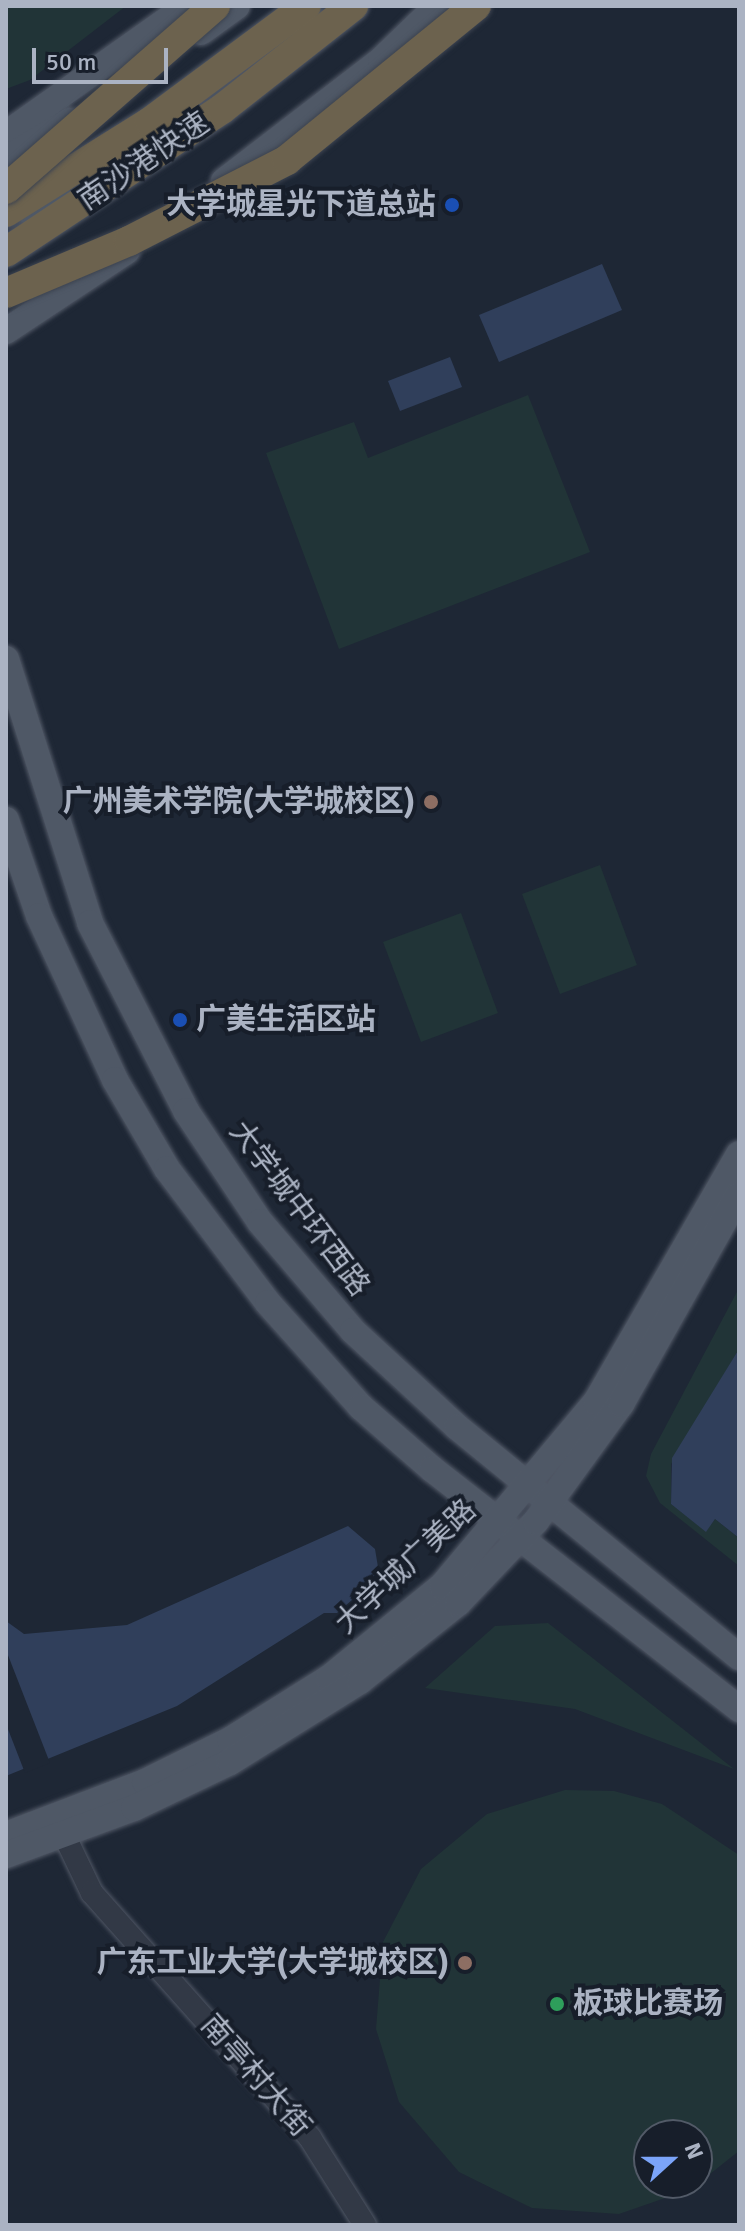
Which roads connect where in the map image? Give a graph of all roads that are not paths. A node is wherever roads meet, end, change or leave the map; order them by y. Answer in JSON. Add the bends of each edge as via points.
{"nodes":[{"id":1,"x":187,"y":6,"type":"edge"},
{"id":2,"x":215,"y":6,"type":"edge"},
{"id":3,"x":237,"y":6,"type":"edge"},
{"id":4,"x":306,"y":6,"type":"edge"},
{"id":5,"x":339,"y":6,"type":"edge"},
{"id":6,"x":353,"y":6,"type":"edge"},
{"id":7,"x":437,"y":6,"type":"edge"},
{"id":8,"x":476,"y":6,"type":"edge"},
{"id":9,"x":6,"y":134,"type":"edge"},
{"id":10,"x":6,"y":159,"type":"edge"},
{"id":11,"x":6,"y":189,"type":"edge"},
{"id":12,"x":186,"y":208,"type":"junction"},
{"id":13,"x":6,"y":212,"type":"edge"},
{"id":14,"x":6,"y":225,"type":"edge"},
{"id":15,"x":6,"y":252,"type":"edge"},
{"id":16,"x":6,"y":290,"type":"edge"},
{"id":17,"x":6,"y":331,"type":"edge"},
{"id":18,"x":6,"y":659,"type":"edge"},
{"id":19,"x":6,"y":820,"type":"edge"},
{"id":20,"x":739,"y":1154,"type":"edge"},
{"id":21,"x":739,"y":1195,"type":"edge"},
{"id":22,"x":539,"y":1496,"type":"junction"},
{"id":23,"x":510,"y":1531,"type":"junction"},
{"id":24,"x":739,"y":1657,"type":"edge"},
{"id":25,"x":739,"y":1709,"type":"edge"},
{"id":26,"x":60,"y":1826,"type":"junction"},
{"id":27,"x":6,"y":1835,"type":"edge"},
{"id":28,"x":6,"y":1855,"type":"edge"},
{"id":29,"x":365,"y":2225,"type":"edge"}],
"edges":[{"from":1,"to":9,"type":"main road"},
{"from":2,"to":11,"type":"highway","bridge":true},
{"from":3,"to":10,"type":"main road"},
{"from":4,"to":13,"type":"highway","name":"南沙港快速","via":[[150,122]]},
{"from":5,"to":14,"type":"main road","via":[[196,110]]},
{"from":6,"to":15,"type":"highway","name":"南沙港快速","via":[[173,145]]},
{"from":7,"to":12,"type":"main road","via":[[381,60]]},
{"from":8,"to":16,"type":"highway","bridge":true,"via":[[287,160],[129,241]]},
{"from":12,"to":16,"type":"main road"},
{"from":12,"to":17,"type":"main road"},
{"from":18,"to":22,"type":"main road","name":"大学城中环西路","via":[[90,923],[224,1172],[353,1331]]},
{"from":19,"to":23,"type":"main road","via":[[90,1029],[143,1130],[200,1215],[361,1407]]},
{"from":20,"to":22,"type":"main road","name":"大学城广美路","via":[[645,1327]]},
{"from":21,"to":22,"type":"main road","name":"大学城广美路","via":[[643,1370]]},
{"from":22,"to":23,"type":"main road","name":"大学城广美路"},
{"from":22,"to":24,"type":"main road","name":"大学城中环西路"},
{"from":23,"to":25,"type":"main road"},
{"from":23,"to":26,"type":"main road","name":"大学城广美路","via":[[295,1701]]},
{"from":26,"to":27,"type":"main road","name":"大学城广美路"},
{"from":26,"to":28,"type":"main road","name":"大学城广美路"},
{"from":26,"to":29,"type":"street","name":"南亭村大街","via":[[92,1893],[296,2121]]}]}
